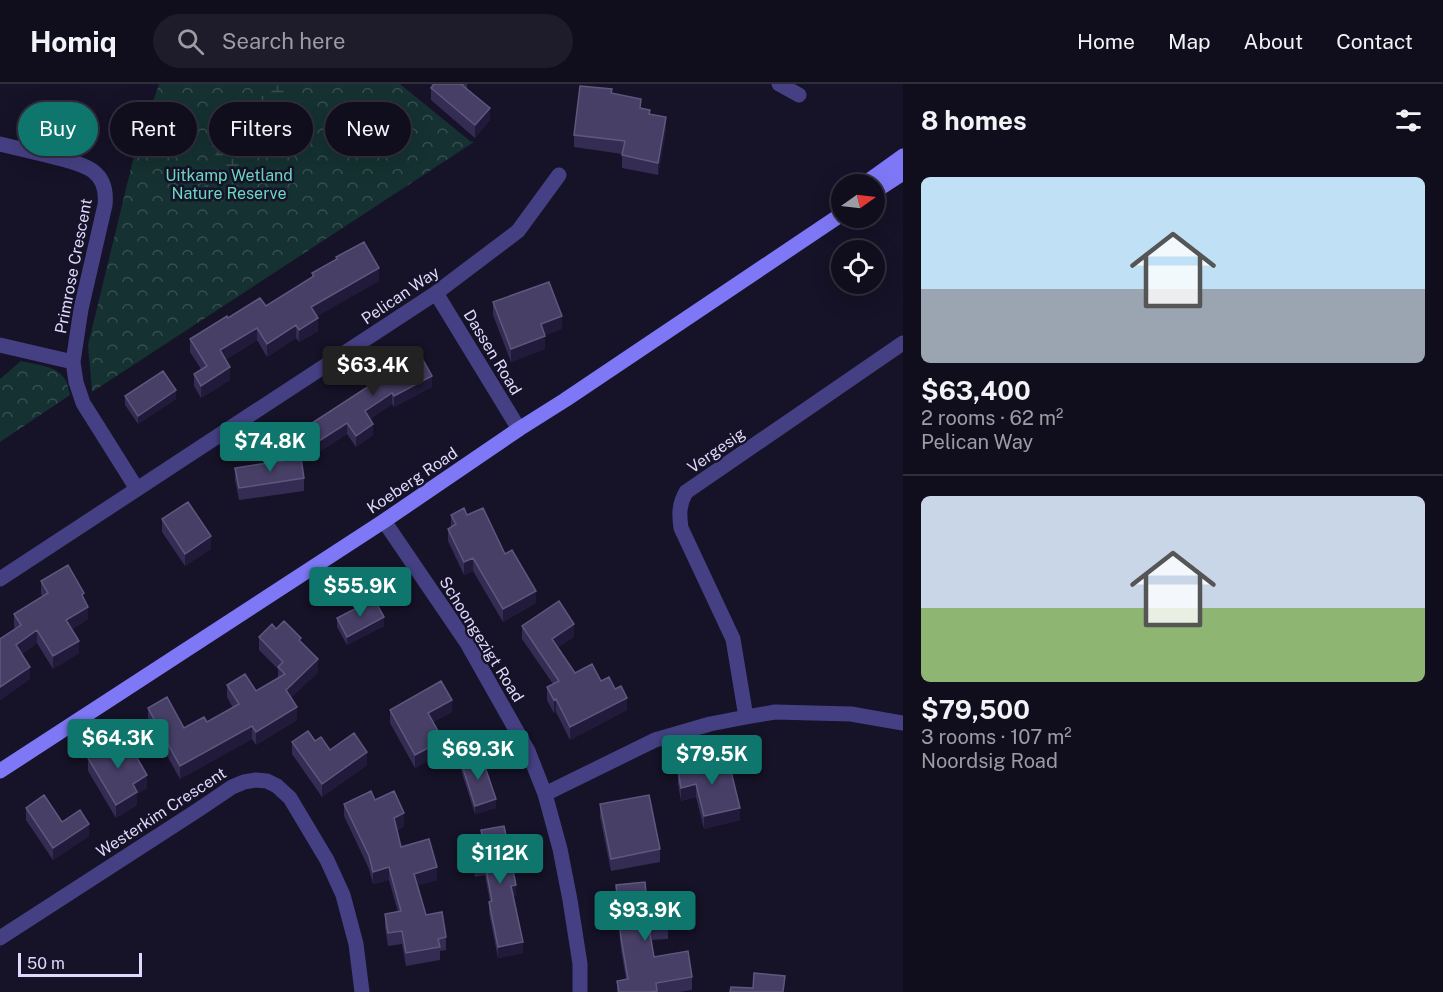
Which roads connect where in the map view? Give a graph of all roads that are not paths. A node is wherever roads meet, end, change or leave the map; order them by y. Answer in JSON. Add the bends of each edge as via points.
{"nodes":[{"id":1,"x":779,"y":84,"type":"edge"},
{"id":2,"x":799,"y":95,"type":"dead end"},
{"id":3,"x":0,"y":144,"type":"edge"},
{"id":4,"x":903,"y":156,"type":"edge"},
{"id":5,"x":903,"y":173,"type":"edge"},
{"id":6,"x":878,"y":174,"type":"edge"},
{"id":7,"x":559,"y":175,"type":"dead end"},
{"id":8,"x":885,"y":185,"type":"edge"},
{"id":9,"x":831,"y":221,"type":"edge"},
{"id":10,"x":436,"y":293,"type":"junction"},
{"id":11,"x":903,"y":343,"type":"edge"},
{"id":12,"x":0,"y":345,"type":"edge"},
{"id":13,"x":73,"y":362,"type":"junction"},
{"id":14,"x":519,"y":429,"type":"junction"},
{"id":15,"x":137,"y":489,"type":"junction"},
{"id":16,"x":384,"y":521,"type":"junction"},
{"id":17,"x":0,"y":579,"type":"edge"},
{"id":18,"x":746,"y":717,"type":"junction"},
{"id":19,"x":903,"y":723,"type":"edge"},
{"id":20,"x":0,"y":771,"type":"edge"},
{"id":21,"x":545,"y":794,"type":"junction"},
{"id":22,"x":0,"y":938,"type":"edge"},
{"id":23,"x":362,"y":992,"type":"edge"},
{"id":24,"x":580,"y":992,"type":"edge"}],
"edges":[{"from":1,"to":2,"type":"street"},
{"from":3,"to":13,"type":"street","name":"Primrose Crescent","via":[[84,165],[96,173],[105,187],[105,206]]},
{"from":4,"to":6,"type":"main road"},
{"from":5,"to":8,"type":"main road"},
{"from":7,"to":10,"type":"street","name":"Pelican Way","via":[[518,231]]},
{"from":9,"to":14,"type":"main road","name":"Koeberg Road"},
{"from":10,"to":14,"type":"street","name":"Dassen Road"},
{"from":10,"to":15,"type":"street","name":"Pelican Way"},
{"from":11,"to":18,"type":"street","name":"Vergesig","via":[[686,492],[681,500],[681,528],[733,639]]},
{"from":12,"to":13,"type":"street","name":"Primrose Crescent"},
{"from":13,"to":15,"type":"street","name":"Primrose Crescent","via":[[83,403]]},
{"from":14,"to":16,"type":"main road","name":"Koeberg Road"},
{"from":15,"to":17,"type":"street","name":"Pelican Way"},
{"from":16,"to":20,"type":"main road","name":"Koeberg Road"},
{"from":16,"to":21,"type":"street","name":"Schoongezigt Road","via":[[466,643],[528,751]]},
{"from":18,"to":19,"type":"street","via":[[775,712],[851,714]]},
{"from":18,"to":21,"type":"street","via":[[655,740]]},
{"from":21,"to":24,"type":"street","name":"Schoongezigt Road","via":[[570,900],[580,964]]},
{"from":22,"to":23,"type":"street","name":"Westerkim Crescent","via":[[232,786],[267,781],[290,798],[343,895],[356,944]]}]}
